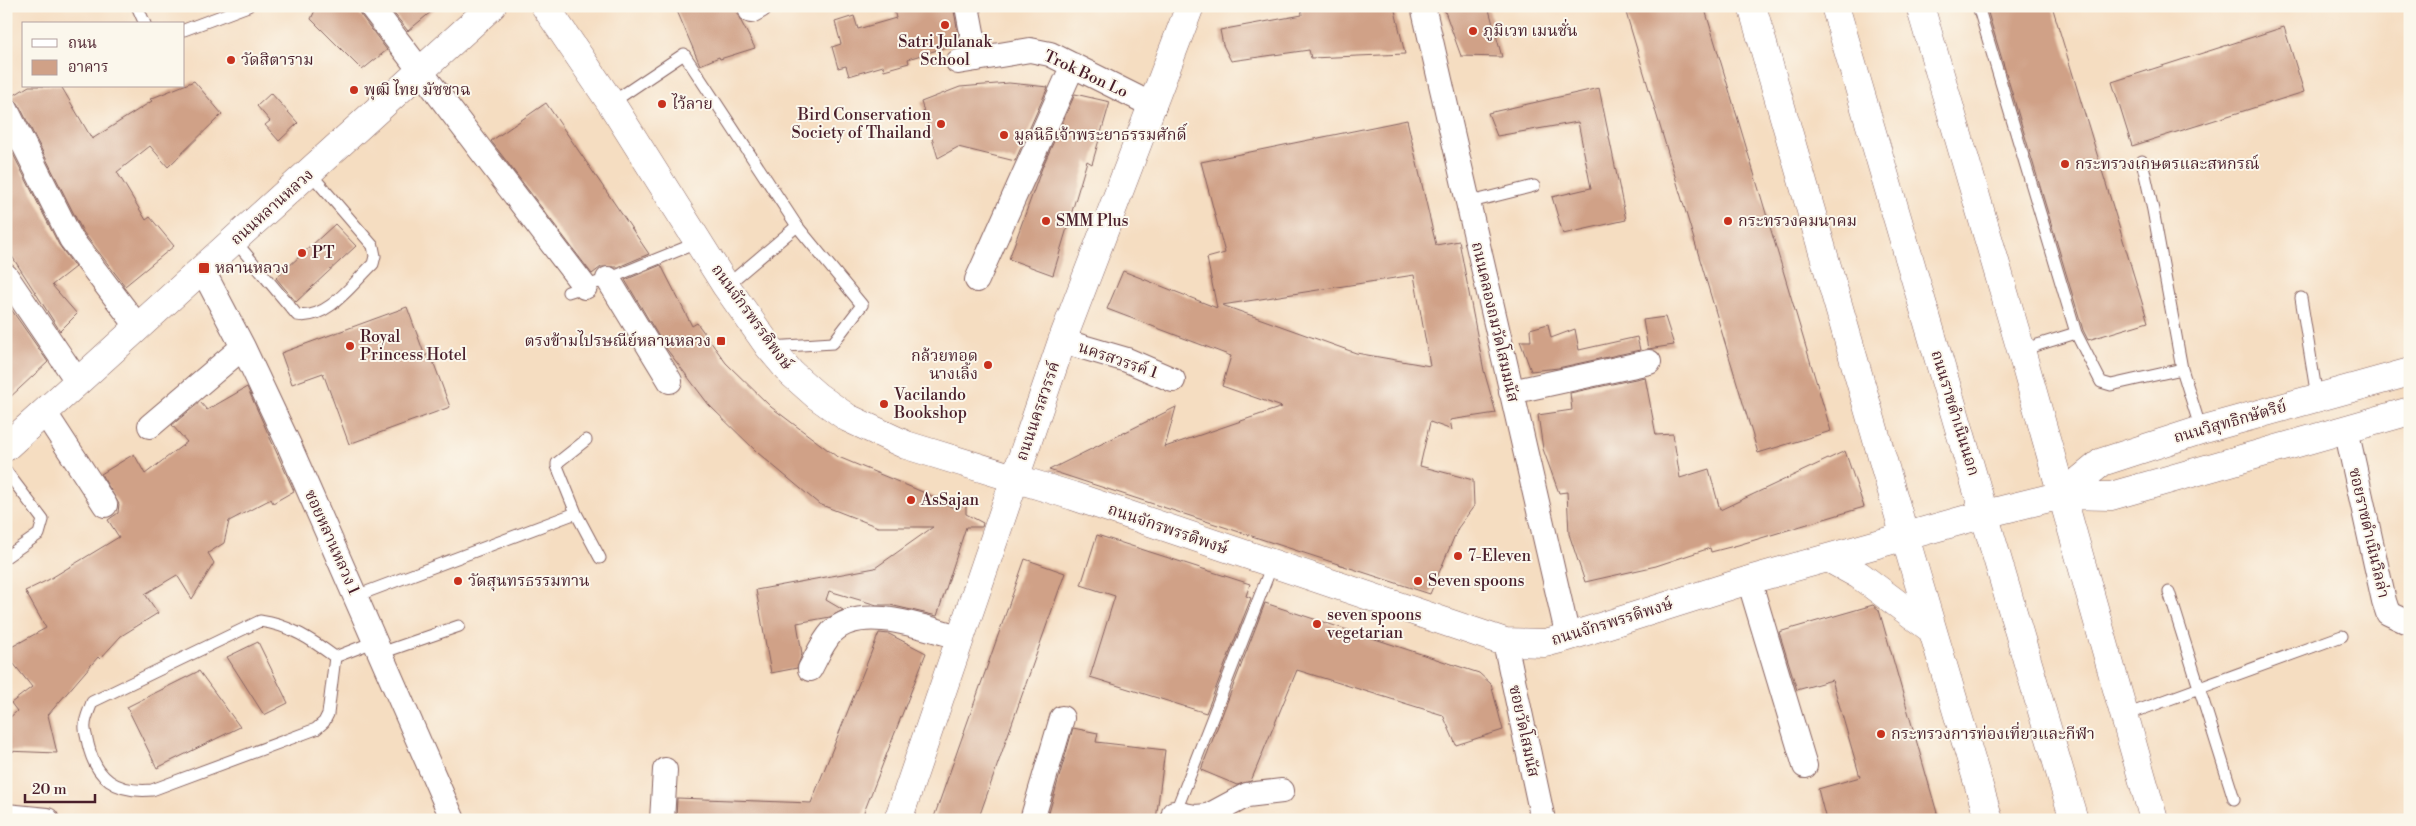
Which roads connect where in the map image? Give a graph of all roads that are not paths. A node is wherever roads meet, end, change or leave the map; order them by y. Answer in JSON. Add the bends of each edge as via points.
{"nodes":[{"id":1,"x":137,"y":6,"type":"edge"},
{"id":2,"x":248,"y":6,"type":"edge"},
{"id":3,"x":371,"y":6,"type":"edge"},
{"id":4,"x":492,"y":6,"type":"edge"},
{"id":5,"x":545,"y":6,"type":"edge"},
{"id":6,"x":967,"y":6,"type":"edge"},
{"id":7,"x":1190,"y":6,"type":"edge"},
{"id":8,"x":1423,"y":6,"type":"edge"},
{"id":9,"x":1752,"y":6,"type":"edge"},
{"id":10,"x":1835,"y":6,"type":"edge"},
{"id":11,"x":1920,"y":6,"type":"edge"},
{"id":12,"x":1978,"y":6,"type":"edge"},
{"id":13,"x":219,"y":11,"type":"edge"},
{"id":14,"x":144,"y":22,"type":"edge"},
{"id":15,"x":185,"y":29,"type":"edge"},
{"id":16,"x":1073,"y":66,"type":"junction"},
{"id":17,"x":421,"y":70,"type":"junction"},
{"id":18,"x":611,"y":103,"type":"junction"},
{"id":19,"x":1154,"y":106,"type":"junction"},
{"id":20,"x":6,"y":109,"type":"edge"},
{"id":21,"x":2142,"y":161,"type":"dead end"},
{"id":22,"x":310,"y":172,"type":"junction"},
{"id":23,"x":1534,"y":186,"type":"dead end"},
{"id":24,"x":1467,"y":203,"type":"junction"},
{"id":25,"x":797,"y":226,"type":"junction"},
{"id":26,"x":235,"y":242,"type":"junction"},
{"id":27,"x":699,"y":242,"type":"junction"},
{"id":28,"x":202,"y":269,"type":"junction"},
{"id":29,"x":6,"y":276,"type":"edge"},
{"id":30,"x":608,"y":279,"type":"junction"},
{"id":31,"x":977,"y":280,"type":"dead end"},
{"id":32,"x":726,"y":286,"type":"junction"},
{"id":33,"x":576,"y":289,"type":"joint"},
{"id":34,"x":2300,"y":298,"type":"dead end"},
{"id":35,"x":138,"y":327,"type":"junction"},
{"id":36,"x":2076,"y":333,"type":"junction"},
{"id":37,"x":1062,"y":341,"type":"junction"},
{"id":38,"x":243,"y":347,"type":"junction"},
{"id":39,"x":769,"y":347,"type":"junction"},
{"id":40,"x":2021,"y":350,"type":"junction"},
{"id":41,"x":1649,"y":362,"type":"dead end"},
{"id":42,"x":2182,"y":369,"type":"junction"},
{"id":43,"x":2410,"y":372,"type":"edge"},
{"id":44,"x":1173,"y":380,"type":"dead end"},
{"id":45,"x":670,"y":381,"type":"dead end"},
{"id":46,"x":78,"y":382,"type":"junction"},
{"id":47,"x":1512,"y":392,"type":"junction"},
{"id":48,"x":2317,"y":397,"type":"junction"},
{"id":49,"x":2410,"y":411,"type":"edge"},
{"id":50,"x":44,"y":412,"type":"junction"},
{"id":51,"x":150,"y":426,"type":"dead end"},
{"id":52,"x":2346,"y":429,"type":"junction"},
{"id":53,"x":2201,"y":430,"type":"junction"},
{"id":54,"x":586,"y":440,"type":"dead end"},
{"id":55,"x":6,"y":447,"type":"edge"},
{"id":56,"x":6,"y":471,"type":"edge"},
{"id":57,"x":1015,"y":478,"type":"junction"},
{"id":58,"x":2062,"y":495,"type":"junction"},
{"id":59,"x":104,"y":505,"type":"dead end"},
{"id":60,"x":576,"y":513,"type":"junction"},
{"id":61,"x":1985,"y":514,"type":"junction"},
{"id":62,"x":1904,"y":537,"type":"junction"},
{"id":63,"x":6,"y":557,"type":"edge"},
{"id":64,"x":600,"y":558,"type":"dead end"},
{"id":65,"x":1830,"y":559,"type":"junction"},
{"id":66,"x":1272,"y":565,"type":"junction"},
{"id":67,"x":1749,"y":580,"type":"junction"},
{"id":68,"x":2169,"y":592,"type":"dead end"},
{"id":69,"x":356,"y":596,"type":"junction"},
{"id":70,"x":2410,"y":620,"type":"edge"},
{"id":71,"x":459,"y":626,"type":"dead end"},
{"id":72,"x":1932,"y":629,"type":"junction"},
{"id":73,"x":959,"y":636,"type":"junction"},
{"id":74,"x":2342,"y":636,"type":"dead end"},
{"id":75,"x":1568,"y":637,"type":"junction"},
{"id":76,"x":1505,"y":642,"type":"junction"},
{"id":77,"x":379,"y":647,"type":"junction"},
{"id":78,"x":335,"y":657,"type":"junction"},
{"id":79,"x":810,"y":669,"type":"dead end"},
{"id":80,"x":2199,"y":689,"type":"junction"},
{"id":81,"x":2124,"y":716,"type":"junction"},
{"id":82,"x":1062,"y":718,"type":"dead end"},
{"id":83,"x":1805,"y":766,"type":"dead end"},
{"id":84,"x":665,"y":770,"type":"dead end"},
{"id":85,"x":1282,"y":791,"type":"dead end"},
{"id":86,"x":2234,"y":799,"type":"dead end"},
{"id":87,"x":6,"y":816,"type":"edge"},
{"id":88,"x":1173,"y":816,"type":"edge"},
{"id":89,"x":47,"y":820,"type":"edge"},
{"id":90,"x":453,"y":820,"type":"edge"},
{"id":91,"x":662,"y":820,"type":"edge"},
{"id":92,"x":898,"y":820,"type":"edge"},
{"id":93,"x":1032,"y":820,"type":"edge"},
{"id":94,"x":1544,"y":820,"type":"edge"},
{"id":95,"x":1989,"y":820,"type":"edge"},
{"id":96,"x":2074,"y":820,"type":"edge"},
{"id":97,"x":2154,"y":820,"type":"edge"}],
"edges":[{"from":1,"to":14,"type":"lane"},
{"from":2,"to":13,"type":"lane"},
{"from":3,"to":17,"type":"street"},
{"from":4,"to":17,"type":"main road","name":"ถนนหลานหลวง"},
{"from":5,"to":18,"type":"main road","name":"ถนนจักรพรรดิพงษ์"},
{"from":6,"to":16,"type":"street","name":"Trok Bon Lo","via":[[967,60],[1030,50],[1050,54]]},
{"from":7,"to":19,"type":"main road","name":"ถนนนครสวรรค์"},
{"from":8,"to":24,"type":"street","name":"ถนนคลองถมวัดโสมมนัส"},
{"from":9,"to":62,"type":"main road"},
{"from":10,"to":61,"type":"main road","name":"ถนนราชดำเนินนอก"},
{"from":11,"to":40,"type":"main road"},
{"from":12,"to":36,"type":"lane"},
{"from":13,"to":15,"type":"lane"},
{"from":16,"to":19,"type":"street","name":"Trok Bon Lo"},
{"from":16,"to":31,"type":"street"},
{"from":17,"to":22,"type":"main road","name":"ถนนหลานหลวง"},
{"from":17,"to":33,"type":"street"},
{"from":18,"to":25,"type":"lane","via":[[684,54]]},
{"from":18,"to":27,"type":"main road","name":"ถนนจักรพรรดิพงษ์"},
{"from":19,"to":37,"type":"main road","name":"ถนนนครสวรรค์"},
{"from":20,"to":35,"type":"street","via":[[71,239]]},
{"from":21,"to":42,"type":"lane"},
{"from":22,"to":26,"type":"main road","name":"ถนนหลานหลวง"},
{"from":22,"to":26,"type":"lane","via":[[373,246],[375,256],[373,264],[327,308],[308,317],[297,314]]},
{"from":23,"to":24,"type":"lane"},
{"from":24,"to":47,"type":"street","name":"ถนนคลองถมวัดโสมมนัส"},
{"from":25,"to":32,"type":"lane"},
{"from":25,"to":39,"type":"lane","via":[[862,307],[833,343]]},
{"from":26,"to":28,"type":"main road","name":"ถนนหลานหลวง"},
{"from":27,"to":30,"type":"lane"},
{"from":27,"to":32,"type":"main road","name":"ถนนจักรพรรดิพงษ์"},
{"from":28,"to":35,"type":"main road","name":"ถนนหลานหลวง"},
{"from":28,"to":38,"type":"street","name":"ซอยหลานหลวง 1"},
{"from":29,"to":46,"type":"street"},
{"from":30,"to":33,"type":"lane"},
{"from":30,"to":45,"type":"street"},
{"from":32,"to":39,"type":"main road","name":"ถนนจักรพรรดิพงษ์"},
{"from":34,"to":48,"type":"lane"},
{"from":35,"to":46,"type":"main road","name":"ถนนหลานหลวง"},
{"from":36,"to":40,"type":"lane"},
{"from":36,"to":42,"type":"lane","via":[[2102,382],[2110,385]]},
{"from":37,"to":44,"type":"street","name":"นครสวรรค์ 1","via":[[1127,360]]},
{"from":37,"to":57,"type":"main road","name":"ถนนนครสวรรค์"},
{"from":38,"to":51,"type":"street"},
{"from":38,"to":69,"type":"street","name":"ซอยหลานหลวง 1"},
{"from":39,"to":57,"type":"main road","name":"ถนนจักรพรรดิพงษ์","via":[[816,396],[855,422],[906,444]]},
{"from":40,"to":58,"type":"main road"},
{"from":41,"to":47,"type":"street"},
{"from":42,"to":53,"type":"lane"},
{"from":43,"to":48,"type":"main road","name":"ถนนวิสุทธิกษัตริย์"},
{"from":46,"to":50,"type":"main road","name":"ถนนหลานหลวง"},
{"from":47,"to":75,"type":"street","name":"ถนนคลองถมวัดโสมมนัส"},
{"from":48,"to":53,"type":"main road","name":"ถนนวิสุทธิกษัตริย์"},
{"from":49,"to":52,"type":"main road","name":"ถนนวิสุทธิกษัตริย์"},
{"from":50,"to":55,"type":"main road","name":"ถนนหลานหลวง"},
{"from":50,"to":59,"type":"street"},
{"from":52,"to":58,"type":"main road","name":"ถนนวิสุทธิกษัตริย์","via":[[2111,496]]},
{"from":52,"to":70,"type":"street","name":"ซอยราชดำเนินวิลล่า","via":[[2388,613]]},
{"from":53,"to":58,"type":"main road","name":"ถนนวิสุทธิกษัตริย์","via":[[2102,462]]},
{"from":54,"to":60,"type":"lane","via":[[557,463]]},
{"from":56,"to":63,"type":"lane","via":[[42,520],[39,534]]},
{"from":57,"to":66,"type":"main road","name":"ถนนจักรพรรดิพงษ์"},
{"from":57,"to":73,"type":"main road","name":"ถนนนครสวรรค์"},
{"from":58,"to":61,"type":"main road","name":"ถนนวิสุทธิกษัตริย์"},
{"from":58,"to":81,"type":"main road"},
{"from":60,"to":64,"type":"lane"},
{"from":60,"to":69,"type":"lane"},
{"from":61,"to":62,"type":"main road","name":"ถนนจักรพรรดิพงษ์"},
{"from":61,"to":96,"type":"main road","name":"ถนนราชดำเนินนอก"},
{"from":62,"to":65,"type":"main road","name":"ถนนจักรพรรดิพงษ์"},
{"from":62,"to":72,"type":"main road"},
{"from":65,"to":67,"type":"main road","name":"ถนนจักรพรรดิพงษ์"},
{"from":65,"to":72,"type":"main road","via":[[1859,575]]},
{"from":66,"to":76,"type":"main road","name":"ถนนจักรพรรดิพงษ์"},
{"from":66,"to":88,"type":"lane"},
{"from":67,"to":75,"type":"main road","name":"ถนนจักรพรรดิพงษ์"},
{"from":67,"to":83,"type":"street"},
{"from":68,"to":80,"type":"lane"},
{"from":69,"to":77,"type":"street","name":"ซอยหลานหลวง 1"},
{"from":71,"to":77,"type":"lane"},
{"from":72,"to":95,"type":"main road"},
{"from":73,"to":79,"type":"street","via":[[881,618],[846,622],[822,645]]},
{"from":73,"to":92,"type":"main road","name":"ถนนนครสวรรค์"},
{"from":74,"to":80,"type":"lane"},
{"from":75,"to":76,"type":"main road","name":"ถนนจักรพรรดิพงษ์","via":[[1545,642]]},
{"from":76,"to":94,"type":"street","name":"ซอยวัดโสมนัส"},
{"from":77,"to":78,"type":"lane"},
{"from":77,"to":90,"type":"street","name":"ซอยหลานหลวง 1"},
{"from":78,"to":78,"type":"lane","via":[[328,714],[316,729],[152,790],[138,792],[118,788],[99,773],[91,755],[85,725],[92,702],[260,622],[304,635]]},
{"from":80,"to":81,"type":"lane"},
{"from":80,"to":86,"type":"lane"},
{"from":81,"to":97,"type":"main road"},
{"from":82,"to":93,"type":"street"},
{"from":84,"to":91,"type":"street"},
{"from":85,"to":88,"type":"street","via":[[1247,795],[1208,816]]},
{"from":87,"to":89,"type":"street"}]}
